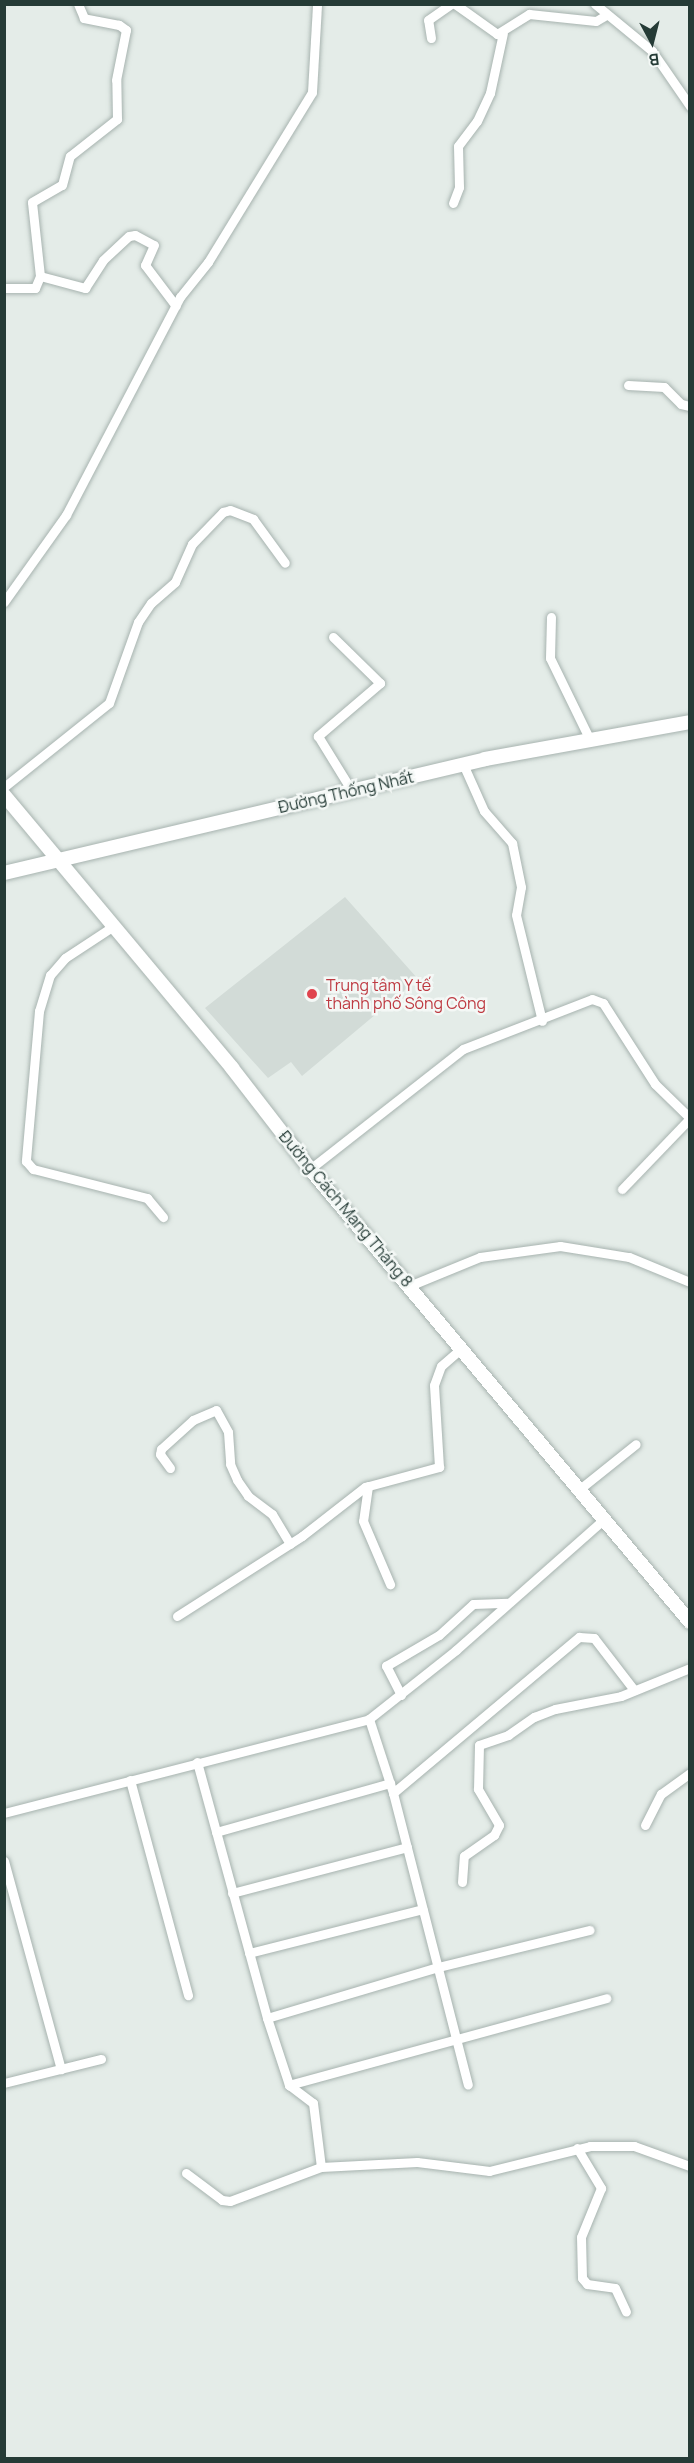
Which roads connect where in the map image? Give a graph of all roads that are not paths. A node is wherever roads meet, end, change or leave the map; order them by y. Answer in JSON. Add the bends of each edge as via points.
{"nodes":[{"id":1,"x":78,"y":4,"type":"edge"},
{"id":2,"x":316,"y":4,"type":"edge"},
{"id":3,"x":453,"y":4,"type":"edge"},
{"id":4,"x":595,"y":4,"type":"edge"},
{"id":5,"x":606,"y":15,"type":"junction"},
{"id":6,"x":503,"y":33,"type":"junction"},
{"id":7,"x":430,"y":38,"type":"dead end"},
{"id":8,"x":690,"y":106,"type":"edge"},
{"id":9,"x":453,"y":203,"type":"dead end"},
{"id":10,"x":40,"y":276,"type":"junction"},
{"id":11,"x":4,"y":288,"type":"edge"},
{"id":12,"x":176,"y":306,"type":"junction"},
{"id":13,"x":628,"y":385,"type":"dead end"},
{"id":14,"x":690,"y":406,"type":"edge"},
{"id":15,"x":285,"y":563,"type":"dead end"},
{"id":16,"x":4,"y":587,"type":"edge"},
{"id":17,"x":12,"y":595,"type":"junction"},
{"id":18,"x":4,"y":602,"type":"edge"},
{"id":19,"x":551,"y":617,"type":"dead end"},
{"id":20,"x":333,"y":637,"type":"dead end"},
{"id":21,"x":690,"y":722,"type":"edge"},
{"id":22,"x":590,"y":740,"type":"junction"},
{"id":23,"x":463,"y":764,"type":"junction"},
{"id":24,"x":4,"y":787,"type":"edge"},
{"id":25,"x":352,"y":791,"type":"junction"},
{"id":26,"x":4,"y":795,"type":"edge"},
{"id":27,"x":57,"y":861,"type":"junction"},
{"id":28,"x":4,"y":873,"type":"edge"},
{"id":29,"x":112,"y":927,"type":"junction"},
{"id":30,"x":542,"y":1021,"type":"junction"},
{"id":31,"x":690,"y":1118,"type":"edge"},
{"id":32,"x":310,"y":1169,"type":"junction"},
{"id":33,"x":622,"y":1189,"type":"dead end"},
{"id":34,"x":162,"y":1217,"type":"dead end"},
{"id":35,"x":690,"y":1282,"type":"edge"},
{"id":36,"x":409,"y":1286,"type":"junction"},
{"id":37,"x":462,"y":1348,"type":"junction"},
{"id":38,"x":636,"y":1444,"type":"dead end"},
{"id":39,"x":170,"y":1468,"type":"dead end"},
{"id":40,"x":368,"y":1486,"type":"junction"},
{"id":41,"x":580,"y":1488,"type":"junction"},
{"id":42,"x":604,"y":1519,"type":"junction"},
{"id":43,"x":290,"y":1544,"type":"junction"},
{"id":44,"x":390,"y":1584,"type":"dead end"},
{"id":45,"x":508,"y":1603,"type":"junction"},
{"id":46,"x":688,"y":1615,"type":"edge"},
{"id":47,"x":177,"y":1616,"type":"dead end"},
{"id":48,"x":690,"y":1668,"type":"edge"},
{"id":49,"x":634,"y":1690,"type":"junction"},
{"id":50,"x":401,"y":1695,"type":"junction"},
{"id":51,"x":369,"y":1719,"type":"junction"},
{"id":52,"x":197,"y":1762,"type":"junction"},
{"id":53,"x":690,"y":1773,"type":"edge"},
{"id":54,"x":130,"y":1780,"type":"junction"},
{"id":55,"x":390,"y":1783,"type":"junction"},
{"id":56,"x":393,"y":1793,"type":"junction"},
{"id":57,"x":4,"y":1813,"type":"edge"},
{"id":58,"x":645,"y":1825,"type":"dead end"},
{"id":59,"x":216,"y":1832,"type":"junction"},
{"id":60,"x":407,"y":1846,"type":"junction"},
{"id":61,"x":4,"y":1861,"type":"edge"},
{"id":62,"x":462,"y":1882,"type":"dead end"},
{"id":63,"x":232,"y":1893,"type":"junction"},
{"id":64,"x":423,"y":1909,"type":"junction"},
{"id":65,"x":590,"y":1930,"type":"dead end"},
{"id":66,"x":249,"y":1953,"type":"junction"},
{"id":67,"x":438,"y":1967,"type":"junction"},
{"id":68,"x":188,"y":1995,"type":"dead end"},
{"id":69,"x":606,"y":1998,"type":"dead end"},
{"id":70,"x":267,"y":2018,"type":"junction"},
{"id":71,"x":456,"y":2039,"type":"junction"},
{"id":72,"x":100,"y":2059,"type":"dead end"},
{"id":73,"x":61,"y":2069,"type":"junction"},
{"id":74,"x":4,"y":2083,"type":"edge"},
{"id":75,"x":289,"y":2085,"type":"junction"},
{"id":76,"x":468,"y":2085,"type":"dead end"},
{"id":77,"x":578,"y":2148,"type":"junction"},
{"id":78,"x":690,"y":2166,"type":"edge"},
{"id":79,"x":321,"y":2167,"type":"junction"},
{"id":80,"x":186,"y":2173,"type":"dead end"},
{"id":81,"x":626,"y":2312,"type":"dead end"}],
"edges":[{"from":1,"to":10,"type":"street","via":[[84,18],[126,30],[116,80],[118,114],[113,125],[70,156],[62,185],[32,202]]},
{"from":2,"to":12,"type":"street","via":[[313,23],[318,48],[312,92],[246,204]]},
{"from":3,"to":6,"type":"street","via":[[492,32]]},
{"from":3,"to":7,"type":"street","via":[[428,20]]},
{"from":4,"to":5,"type":"street"},
{"from":5,"to":6,"type":"street","via":[[596,21],[529,14]]},
{"from":5,"to":8,"type":"street","via":[[652,51]]},
{"from":6,"to":9,"type":"street","via":[[490,93],[477,121],[458,146],[459,187]]},
{"from":10,"to":11,"type":"street","via":[[30,290]]},
{"from":10,"to":12,"type":"street","via":[[85,288],[103,260],[135,235],[154,245],[145,265]]},
{"from":12,"to":17,"type":"street","via":[[66,515]]},
{"from":13,"to":14,"type":"street","via":[[664,387],[681,404]]},
{"from":15,"to":24,"type":"street","via":[[253,519],[230,510],[223,512],[192,544],[175,582],[138,622],[109,702]]},
{"from":16,"to":17,"type":"street"},
{"from":17,"to":18,"type":"street"},
{"from":19,"to":22,"type":"street","via":[[550,658]]},
{"from":20,"to":25,"type":"street","via":[[381,683],[318,736]]},
{"from":21,"to":22,"type":"street","name":"Đường Thống Nhất"},
{"from":22,"to":23,"type":"street","name":"Đường Thống Nhất"},
{"from":23,"to":25,"type":"street","name":"Đường Thống Nhất"},
{"from":23,"to":30,"type":"street","via":[[484,811],[512,843],[521,887],[516,915]]},
{"from":25,"to":27,"type":"street","name":"Đường Thống Nhất"},
{"from":26,"to":27,"type":"street","name":"Đường Cách Mạng Tháng 8"},
{"from":27,"to":28,"type":"street","name":"Đường Thống Nhất"},
{"from":27,"to":29,"type":"street","name":"Đường Cách Mạng Tháng 8"},
{"from":29,"to":32,"type":"street","name":"Đường Cách Mạng Tháng 8","via":[[232,1068]]},
{"from":29,"to":34,"type":"street","via":[[65,958],[50,975],[39,1011],[26,1161],[33,1169],[147,1198]]},
{"from":30,"to":31,"type":"street","via":[[592,999],[600,1000],[655,1084]]},
{"from":30,"to":32,"type":"street","via":[[457,1052]]},
{"from":31,"to":33,"type":"street"},
{"from":32,"to":36,"type":"street","name":"Đường Cách Mạng Tháng 8"},
{"from":35,"to":36,"type":"street","via":[[629,1257],[560,1246],[480,1257]]},
{"from":36,"to":37,"type":"street","name":"Đường Cách Mạng Tháng 8"},
{"from":37,"to":40,"type":"street","via":[[441,1366],[434,1385],[439,1467]]},
{"from":37,"to":41,"type":"street","name":"Đường Cách Mạng Tháng 8"},
{"from":38,"to":41,"type":"street"},
{"from":39,"to":43,"type":"street","via":[[160,1454],[161,1449],[193,1420],[216,1410],[228,1432],[229,1455],[237,1480],[248,1496],[272,1514]]},
{"from":40,"to":43,"type":"street"},
{"from":40,"to":44,"type":"street","via":[[363,1521]]},
{"from":41,"to":42,"type":"street","name":"Đường Cách Mạng Tháng 8"},
{"from":42,"to":45,"type":"street"},
{"from":42,"to":46,"type":"street","name":"Đường Cách Mạng Tháng 8"},
{"from":43,"to":47,"type":"street"},
{"from":45,"to":50,"type":"street"},
{"from":45,"to":50,"type":"street","via":[[473,1604],[439,1635],[386,1666]]},
{"from":48,"to":49,"type":"street"},
{"from":49,"to":56,"type":"street","via":[[594,1638],[579,1637]]},
{"from":49,"to":62,"type":"street","via":[[555,1709],[534,1717],[508,1735],[478,1745],[477,1789],[500,1825],[494,1835],[464,1856]]},
{"from":50,"to":51,"type":"street"},
{"from":51,"to":52,"type":"street"},
{"from":51,"to":55,"type":"street"},
{"from":52,"to":54,"type":"street"},
{"from":52,"to":59,"type":"street"},
{"from":53,"to":58,"type":"street","via":[[661,1794]]},
{"from":54,"to":57,"type":"street"},
{"from":54,"to":68,"type":"street"},
{"from":55,"to":56,"type":"street"},
{"from":55,"to":59,"type":"street"},
{"from":56,"to":60,"type":"street"},
{"from":59,"to":63,"type":"street"},
{"from":60,"to":63,"type":"street"},
{"from":60,"to":64,"type":"street"},
{"from":61,"to":73,"type":"street"},
{"from":63,"to":66,"type":"street"},
{"from":64,"to":66,"type":"street"},
{"from":64,"to":67,"type":"street"},
{"from":65,"to":67,"type":"street"},
{"from":66,"to":70,"type":"street"},
{"from":67,"to":70,"type":"street"},
{"from":67,"to":71,"type":"street"},
{"from":69,"to":71,"type":"street"},
{"from":70,"to":75,"type":"street"},
{"from":71,"to":75,"type":"street"},
{"from":71,"to":76,"type":"street"},
{"from":72,"to":73,"type":"street"},
{"from":73,"to":74,"type":"street"},
{"from":75,"to":79,"type":"street","via":[[313,2103]]},
{"from":77,"to":78,"type":"street","via":[[634,2146]]},
{"from":77,"to":79,"type":"street","via":[[489,2171],[417,2162]]},
{"from":77,"to":81,"type":"street","via":[[601,2188],[581,2237],[582,2278],[587,2284],[615,2288]]},
{"from":79,"to":80,"type":"street","via":[[230,2201]]}]}
